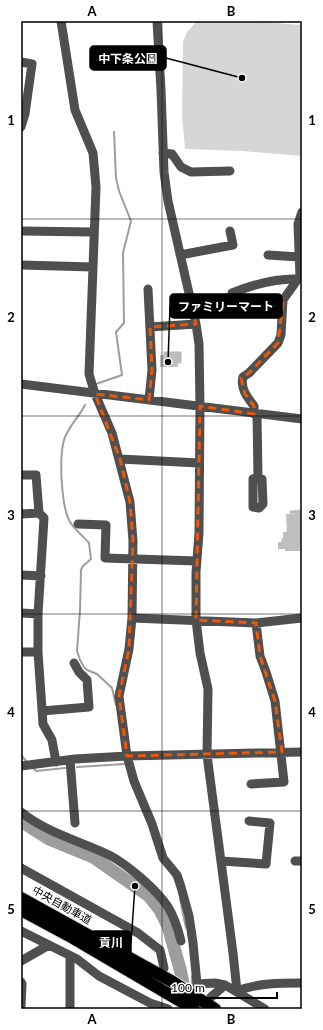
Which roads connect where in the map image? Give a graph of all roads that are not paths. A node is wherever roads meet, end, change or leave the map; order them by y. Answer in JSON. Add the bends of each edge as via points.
{"nodes":[{"id":1,"x":61,"y":21,"type":"edge"},
{"id":2,"x":157,"y":21,"type":"edge"},
{"id":3,"x":21,"y":62,"type":"edge"},
{"id":4,"x":25,"y":92,"type":"edge"},
{"id":5,"x":21,"y":128,"type":"edge"},
{"id":6,"x":164,"y":153,"type":"junction"},
{"id":7,"x":230,"y":171,"type":"dead end"},
{"id":8,"x":302,"y":212,"type":"edge"},
{"id":9,"x":21,"y":231,"type":"edge"},
{"id":10,"x":230,"y":231,"type":"dead end"},
{"id":11,"x":94,"y":232,"type":"junction"},
{"id":12,"x":300,"y":237,"type":"edge"},
{"id":13,"x":180,"y":255,"type":"junction"},
{"id":14,"x":268,"y":255,"type":"dead end"},
{"id":15,"x":299,"y":257,"type":"junction"},
{"id":16,"x":21,"y":265,"type":"edge"},
{"id":17,"x":94,"y":267,"type":"junction"},
{"id":18,"x":300,"y":278,"type":"edge"},
{"id":19,"x":148,"y":289,"type":"dead end"},
{"id":20,"x":283,"y":303,"type":"junction"},
{"id":21,"x":234,"y":306,"type":"junction"},
{"id":22,"x":194,"y":313,"type":"junction"},
{"id":23,"x":196,"y":324,"type":"junction"},
{"id":24,"x":150,"y":327,"type":"junction"},
{"id":25,"x":21,"y":384,"type":"edge"},
{"id":26,"x":95,"y":394,"type":"junction"},
{"id":27,"x":149,"y":400,"type":"junction"},
{"id":28,"x":200,"y":406,"type":"junction"},
{"id":29,"x":256,"y":414,"type":"junction"},
{"id":30,"x":302,"y":419,"type":"edge"},
{"id":31,"x":120,"y":459,"type":"junction"},
{"id":32,"x":199,"y":463,"type":"junction"},
{"id":33,"x":21,"y":475,"type":"edge"},
{"id":34,"x":258,"y":477,"type":"dead end"},
{"id":35,"x":39,"y":513,"type":"junction"},
{"id":36,"x":21,"y":514,"type":"edge"},
{"id":37,"x":78,"y":524,"type":"dead end"},
{"id":38,"x":133,"y":560,"type":"junction"},
{"id":39,"x":197,"y":561,"type":"junction"},
{"id":40,"x":21,"y":575,"type":"edge"},
{"id":41,"x":41,"y":576,"type":"junction"},
{"id":42,"x":21,"y":613,"type":"edge"},
{"id":43,"x":38,"y":614,"type":"junction"},
{"id":44,"x":132,"y":618,"type":"junction"},
{"id":45,"x":302,"y":618,"type":"edge"},
{"id":46,"x":196,"y":620,"type":"junction"},
{"id":47,"x":256,"y":623,"type":"junction"},
{"id":48,"x":21,"y":652,"type":"edge"},
{"id":49,"x":38,"y":652,"type":"junction"},
{"id":50,"x":74,"y":663,"type":"dead end"},
{"id":51,"x":42,"y":712,"type":"junction"},
{"id":52,"x":282,"y":752,"type":"junction"},
{"id":53,"x":302,"y":752,"type":"edge"},
{"id":54,"x":208,"y":755,"type":"junction"},
{"id":55,"x":124,"y":756,"type":"junction"},
{"id":56,"x":70,"y":760,"type":"junction"},
{"id":57,"x":56,"y":762,"type":"junction"},
{"id":58,"x":22,"y":765,"type":"edge"},
{"id":59,"x":251,"y":784,"type":"dead end"},
{"id":60,"x":21,"y":812,"type":"edge"},
{"id":61,"x":249,"y":821,"type":"dead end"},
{"id":62,"x":75,"y":823,"type":"dead end"},
{"id":63,"x":221,"y":861,"type":"junction"},
{"id":64,"x":21,"y":868,"type":"edge"},
{"id":65,"x":21,"y":898,"type":"edge"},
{"id":66,"x":21,"y":910,"type":"edge"},
{"id":67,"x":184,"y":921,"type":"junction"},
{"id":68,"x":21,"y":931,"type":"edge"},
{"id":69,"x":181,"y":941,"type":"dead end"},
{"id":70,"x":49,"y":945,"type":"junction"},
{"id":71,"x":70,"y":956,"type":"junction"},
{"id":72,"x":21,"y":962,"type":"edge"},
{"id":73,"x":164,"y":968,"type":"dead end"},
{"id":74,"x":21,"y":982,"type":"edge"},
{"id":75,"x":302,"y":982,"type":"edge"},
{"id":76,"x":225,"y":985,"type":"junction"},
{"id":77,"x":236,"y":991,"type":"junction"},
{"id":78,"x":170,"y":997,"type":"junction"},
{"id":79,"x":211,"y":1003,"type":"edge"},
{"id":80,"x":21,"y":1006,"type":"edge"},
{"id":81,"x":70,"y":1009,"type":"edge"},
{"id":82,"x":168,"y":1009,"type":"edge"},
{"id":83,"x":194,"y":1009,"type":"edge"},
{"id":84,"x":264,"y":1009,"type":"edge"}],
"edges":[{"from":1,"to":11,"type":"street","via":[[75,110],[94,153]]},
{"from":2,"to":6,"type":"street"},
{"from":3,"to":4,"type":"street","via":[[32,64]]},
{"from":4,"to":5,"type":"street","via":[[25,114]]},
{"from":6,"to":7,"type":"street","via":[[172,154],[181,167],[191,172]]},
{"from":6,"to":13,"type":"street","via":[[168,201]]},
{"from":8,"to":12,"type":"street","via":[[298,224]]},
{"from":9,"to":11,"type":"street"},
{"from":10,"to":13,"type":"street","via":[[233,245]]},
{"from":11,"to":17,"type":"street"},
{"from":12,"to":15,"type":"street"},
{"from":13,"to":22,"type":"street"},
{"from":14,"to":15,"type":"street"},
{"from":15,"to":18,"type":"street"},
{"from":16,"to":17,"type":"street"},
{"from":17,"to":26,"type":"street","via":[[89,374]]},
{"from":18,"to":20,"type":"street"},
{"from":18,"to":21,"type":"street","via":[[247,287],[232,293]]},
{"from":19,"to":24,"type":"street"},
{"from":20,"to":21,"type":"street","via":[[235,310]]},
{"from":20,"to":29,"type":"street","via":[[278,343],[249,374],[243,377],[242,381],[245,394],[254,406]]},
{"from":21,"to":22,"type":"street"},
{"from":22,"to":23,"type":"street"},
{"from":23,"to":24,"type":"street"},
{"from":23,"to":28,"type":"street","via":[[199,344]]},
{"from":24,"to":27,"type":"street","via":[[152,370]]},
{"from":25,"to":26,"type":"street"},
{"from":26,"to":27,"type":"street"},
{"from":26,"to":31,"type":"street"},
{"from":27,"to":28,"type":"street"},
{"from":28,"to":29,"type":"street"},
{"from":28,"to":32,"type":"street"},
{"from":29,"to":30,"type":"street"},
{"from":29,"to":34,"type":"street"},
{"from":31,"to":32,"type":"street"},
{"from":31,"to":38,"type":"street","via":[[130,502]]},
{"from":32,"to":39,"type":"street"},
{"from":33,"to":35,"type":"street","via":[[36,475]]},
{"from":35,"to":36,"type":"street"},
{"from":35,"to":41,"type":"street","via":[[44,518]]},
{"from":37,"to":38,"type":"street","via":[[106,525],[105,558]]},
{"from":38,"to":39,"type":"street"},
{"from":38,"to":44,"type":"street"},
{"from":39,"to":46,"type":"street"},
{"from":40,"to":41,"type":"street"},
{"from":41,"to":43,"type":"street"},
{"from":42,"to":43,"type":"street"},
{"from":43,"to":49,"type":"street"},
{"from":44,"to":46,"type":"street"},
{"from":44,"to":55,"type":"street","via":[[129,649],[119,696]]},
{"from":45,"to":47,"type":"street"},
{"from":46,"to":47,"type":"street"},
{"from":46,"to":54,"type":"street","via":[[208,689]]},
{"from":47,"to":52,"type":"street","via":[[260,656],[275,701],[278,740]]},
{"from":48,"to":49,"type":"street"},
{"from":49,"to":51,"type":"street"},
{"from":50,"to":51,"type":"street","via":[[87,680],[89,707]]},
{"from":51,"to":57,"type":"street","via":[[43,724],[52,740]]},
{"from":52,"to":53,"type":"street"},
{"from":52,"to":54,"type":"street"},
{"from":52,"to":59,"type":"street","via":[[284,782]]},
{"from":54,"to":55,"type":"street"},
{"from":54,"to":63,"type":"street"},
{"from":55,"to":56,"type":"street"},
{"from":55,"to":67,"type":"street","via":[[163,858],[177,876]]},
{"from":56,"to":57,"type":"street"},
{"from":56,"to":62,"type":"street"},
{"from":57,"to":58,"type":"street"},
{"from":60,"to":67,"type":"street","via":[[54,832],[124,863]]},
{"from":61,"to":63,"type":"street","via":[[270,823],[266,864]]},
{"from":63,"to":77,"type":"street"},
{"from":64,"to":73,"type":"street","via":[[138,933],[160,950]]},
{"from":65,"to":79,"type":"highway","name":"中央自動車道"},
{"from":66,"to":78,"type":"highway","via":[[73,938]]},
{"from":67,"to":69,"type":"street"},
{"from":67,"to":76,"type":"street","via":[[193,943],[198,984]]},
{"from":68,"to":70,"type":"street"},
{"from":70,"to":71,"type":"street"},
{"from":70,"to":72,"type":"street"},
{"from":71,"to":81,"type":"street"},
{"from":71,"to":82,"type":"street","via":[[99,976],[150,1003]]},
{"from":74,"to":80,"type":"street"},
{"from":75,"to":77,"type":"street","via":[[247,987]]},
{"from":76,"to":77,"type":"street"},
{"from":76,"to":79,"type":"street"},
{"from":77,"to":84,"type":"street"},
{"from":78,"to":82,"type":"street"},
{"from":78,"to":83,"type":"highway"}]}
